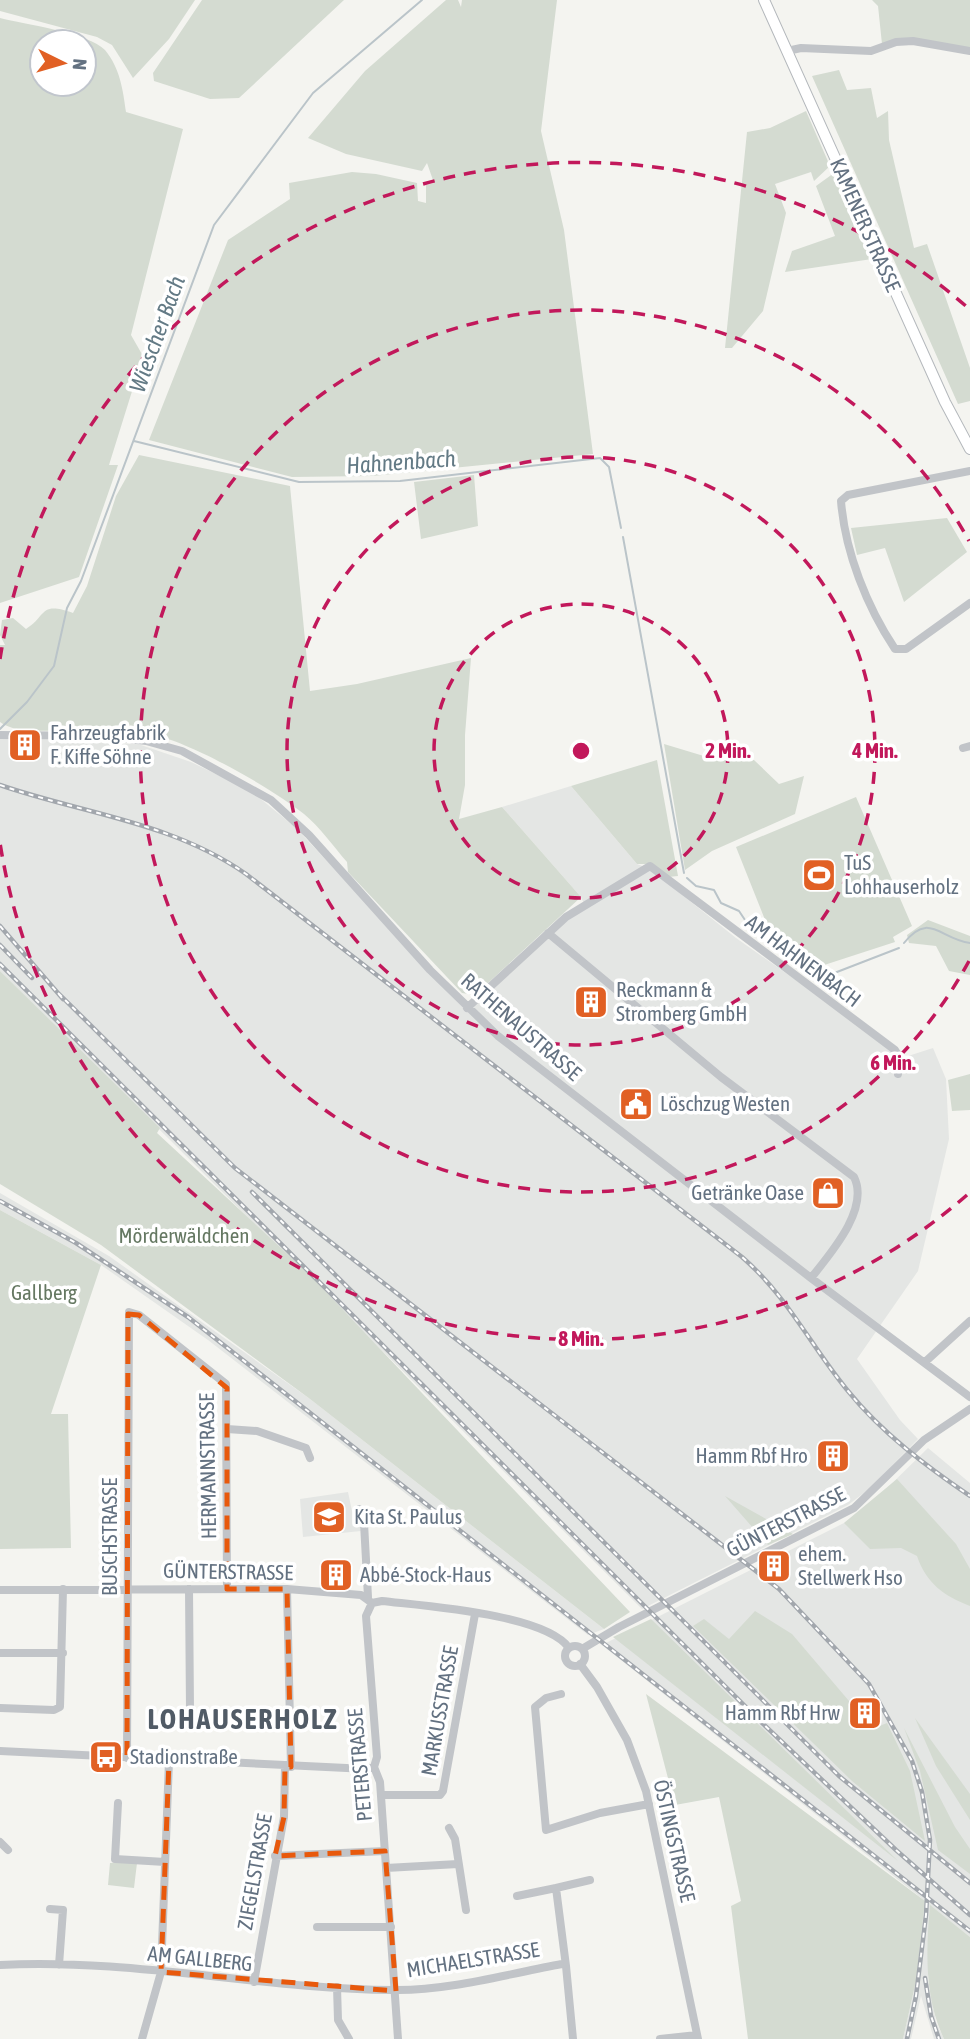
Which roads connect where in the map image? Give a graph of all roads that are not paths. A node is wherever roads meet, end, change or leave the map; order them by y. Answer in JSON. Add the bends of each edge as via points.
{"nodes":[{"id":1,"x":764,"y":0,"type":"edge"},
{"id":2,"x":788,"y":51,"type":"junction"},
{"id":3,"x":970,"y":51,"type":"edge"},
{"id":4,"x":970,"y":449,"type":"edge"},
{"id":5,"x":969,"y":471,"type":"edge"},
{"id":6,"x":970,"y":603,"type":"edge"},
{"id":7,"x":0,"y":735,"type":"edge"},
{"id":8,"x":548,"y":933,"type":"junction"},
{"id":9,"x":467,"y":1008,"type":"junction"},
{"id":10,"x":898,"y":1074,"type":"dead end"},
{"id":11,"x":811,"y":1278,"type":"junction"},
{"id":12,"x":127,"y":1315,"type":"joint"},
{"id":13,"x":970,"y":1321,"type":"edge"},
{"id":14,"x":925,"y":1362,"type":"junction"},
{"id":15,"x":970,"y":1397,"type":"edge"},
{"id":16,"x":970,"y":1409,"type":"edge"},
{"id":17,"x":227,"y":1429,"type":"junction"},
{"id":18,"x":310,"y":1458,"type":"dead end"},
{"id":19,"x":359,"y":1509,"type":"dead end"},
{"id":20,"x":63,"y":1589,"type":"junction"},
{"id":21,"x":128,"y":1589,"type":"junction"},
{"id":22,"x":189,"y":1589,"type":"junction"},
{"id":23,"x":227,"y":1589,"type":"junction"},
{"id":24,"x":287,"y":1589,"type":"junction"},
{"id":25,"x":0,"y":1590,"type":"edge"},
{"id":26,"x":370,"y":1600,"type":"junction"},
{"id":27,"x":475,"y":1614,"type":"junction"},
{"id":28,"x":569,"y":1648,"type":"junction"},
{"id":29,"x":582,"y":1649,"type":"junction"},
{"id":30,"x":0,"y":1653,"type":"edge"},
{"id":31,"x":63,"y":1654,"type":"junction"},
{"id":32,"x":580,"y":1664,"type":"junction"},
{"id":33,"x":561,"y":1694,"type":"dead end"},
{"id":34,"x":0,"y":1709,"type":"edge"},
{"id":35,"x":193,"y":1718,"type":"dead end"},
{"id":36,"x":0,"y":1751,"type":"edge"},
{"id":37,"x":127,"y":1758,"type":"junction"},
{"id":38,"x":169,"y":1760,"type":"junction"},
{"id":39,"x":288,"y":1767,"type":"junction"},
{"id":40,"x":374,"y":1767,"type":"junction"},
{"id":41,"x":381,"y":1795,"type":"junction"},
{"id":42,"x":118,"y":1803,"type":"dead end"},
{"id":43,"x":649,"y":1804,"type":"junction"},
{"id":44,"x":449,"y":1828,"type":"dead end"},
{"id":45,"x":0,"y":1842,"type":"edge"},
{"id":46,"x":8,"y":1850,"type":"dead end"},
{"id":47,"x":384,"y":1851,"type":"junction"},
{"id":48,"x":275,"y":1856,"type":"junction"},
{"id":49,"x":165,"y":1862,"type":"junction"},
{"id":50,"x":457,"y":1864,"type":"junction"},
{"id":51,"x":386,"y":1868,"type":"junction"},
{"id":52,"x":590,"y":1880,"type":"dead end"},
{"id":53,"x":556,"y":1888,"type":"junction"},
{"id":54,"x":517,"y":1896,"type":"dead end"},
{"id":55,"x":50,"y":1909,"type":"dead end"},
{"id":56,"x":466,"y":1910,"type":"dead end"},
{"id":57,"x":317,"y":1927,"type":"dead end"},
{"id":58,"x":391,"y":1927,"type":"junction"},
{"id":59,"x":0,"y":1965,"type":"edge"},
{"id":60,"x":59,"y":1965,"type":"junction"},
{"id":61,"x":566,"y":1966,"type":"junction"},
{"id":62,"x":161,"y":1972,"type":"junction"},
{"id":63,"x":254,"y":1982,"type":"junction"},
{"id":64,"x":337,"y":1987,"type":"junction"},
{"id":65,"x":396,"y":1990,"type":"junction"},
{"id":66,"x":698,"y":2037,"type":"edge"},
{"id":67,"x":142,"y":2039,"type":"edge"},
{"id":68,"x":349,"y":2039,"type":"edge"},
{"id":69,"x":398,"y":2039,"type":"edge"},
{"id":70,"x":573,"y":2039,"type":"edge"},
{"id":71,"x":660,"y":2039,"type":"edge"}],
"edges":[{"from":1,"to":2,"type":"main road","name":"KAMENER STRASSE"},
{"from":2,"to":3,"type":"street","via":[[871,51],[913,41]]},
{"from":2,"to":4,"type":"main road","name":"KAMENER STRASSE"},
{"from":5,"to":6,"type":"street","via":[[842,499],[850,548],[870,603],[900,652]]},
{"from":7,"to":9,"type":"street","name":"RATHENAUSTRASSE","via":[[146,741],[182,751],[248,786],[300,825]]},
{"from":8,"to":9,"type":"street"},
{"from":8,"to":10,"type":"street","name":"AM HAHNENBACH","via":[[583,905],[648,866],[895,1050],[900,1058]]},
{"from":8,"to":11,"type":"street","via":[[703,1062],[854,1177],[860,1200],[856,1212]]},
{"from":9,"to":11,"type":"street","name":"RATHENAUSTRASSE","via":[[597,1115]]},
{"from":11,"to":14,"type":"street","name":"RATHENAUSTRASSE"},
{"from":12,"to":17,"type":"street","name":"HERMANNSTRASSE","via":[[139,1315],[224,1381]]},
{"from":12,"to":21,"type":"street","name":"BUSCHSTRASSE"},
{"from":13,"to":14,"type":"street"},
{"from":14,"to":15,"type":"street","name":"RATHENAUSTRASSE"},
{"from":16,"to":29,"type":"street","name":"GÜNTERSTRASSE","via":[[918,1446],[854,1508]]},
{"from":17,"to":18,"type":"street","via":[[277,1436],[306,1448]]},
{"from":17,"to":23,"type":"street","name":"HERMANNSTRASSE"},
{"from":19,"to":26,"type":"street","name":"PETERSTRASSE","via":[[365,1523]]},
{"from":20,"to":21,"type":"street","name":"GÜNTERSTRASSE"},
{"from":20,"to":25,"type":"street","name":"GÜNTERSTRASSE"},
{"from":20,"to":31,"type":"street"},
{"from":21,"to":22,"type":"street","name":"GÜNTERSTRASSE"},
{"from":21,"to":37,"type":"street","name":"BUSCHSTRASSE"},
{"from":22,"to":23,"type":"street","name":"GÜNTERSTRASSE"},
{"from":22,"to":35,"type":"street"},
{"from":23,"to":24,"type":"street","name":"GÜNTERSTRASSE"},
{"from":24,"to":26,"type":"street","name":"GÜNTERSTRASSE"},
{"from":24,"to":39,"type":"street","name":"ZIEGELSTRASSE"},
{"from":26,"to":27,"type":"street","name":"GÜNTERSTRASSE"},
{"from":26,"to":40,"type":"street","name":"PETERSTRASSE","via":[[366,1616],[377,1757]]},
{"from":27,"to":28,"type":"street","name":"GÜNTERSTRASSE","via":[[533,1626],[559,1637]]},
{"from":27,"to":41,"type":"street","name":"MARKUSSTRASSE","via":[[443,1791],[440,1795]]},
{"from":28,"to":29,"type":"street","name":"GÜNTERSTRASSE"},
{"from":28,"to":32,"type":"street","name":"GÜNTERSTRASSE","via":[[565,1654],[568,1663]]},
{"from":29,"to":32,"type":"street","via":[[585,1657]]},
{"from":30,"to":31,"type":"street"},
{"from":31,"to":34,"type":"street","via":[[60,1707]]},
{"from":32,"to":43,"type":"street","name":"ÖSTINGSTRASSE","via":[[627,1740]]},
{"from":33,"to":43,"type":"street","via":[[545,1698],[535,1707],[546,1830]]},
{"from":36,"to":37,"type":"street"},
{"from":37,"to":38,"type":"street"},
{"from":38,"to":39,"type":"street"},
{"from":38,"to":49,"type":"street"},
{"from":39,"to":40,"type":"street"},
{"from":39,"to":48,"type":"street","name":"ZIEGELSTRASSE"},
{"from":40,"to":41,"type":"street","name":"PETERSTRASSE"},
{"from":41,"to":47,"type":"street","name":"PETERSTRASSE"},
{"from":42,"to":49,"type":"street","via":[[115,1858]]},
{"from":43,"to":66,"type":"street","name":"ÖSTINGSTRASSE"},
{"from":44,"to":50,"type":"street"},
{"from":45,"to":46,"type":"street"},
{"from":47,"to":48,"type":"street"},
{"from":47,"to":51,"type":"street","name":"PETERSTRASSE"},
{"from":48,"to":63,"type":"street","name":"ZIEGELSTRASSE"},
{"from":49,"to":62,"type":"street"},
{"from":50,"to":51,"type":"street"},
{"from":50,"to":56,"type":"street"},
{"from":51,"to":58,"type":"street","name":"PETERSTRASSE"},
{"from":52,"to":53,"type":"street"},
{"from":53,"to":54,"type":"street"},
{"from":53,"to":61,"type":"street"},
{"from":55,"to":60,"type":"street","via":[[68,1911]]},
{"from":57,"to":58,"type":"street"},
{"from":58,"to":65,"type":"street","name":"PETERSTRASSE"},
{"from":59,"to":60,"type":"street","name":"AM GALLBERG"},
{"from":60,"to":62,"type":"street","name":"AM GALLBERG"},
{"from":61,"to":65,"type":"street","name":"MICHAELSTRASSE"},
{"from":61,"to":70,"type":"street","name":"MICHAELSTRASSE"},
{"from":62,"to":63,"type":"street","name":"AM GALLBERG"},
{"from":62,"to":67,"type":"street"},
{"from":63,"to":64,"type":"street","name":"AM GALLBERG"},
{"from":64,"to":65,"type":"street","name":"AM GALLBERG"},
{"from":64,"to":68,"type":"street","via":[[337,2015]]},
{"from":65,"to":69,"type":"street","name":"PETERSTRASSE"},
{"from":66,"to":71,"type":"street"}]}
